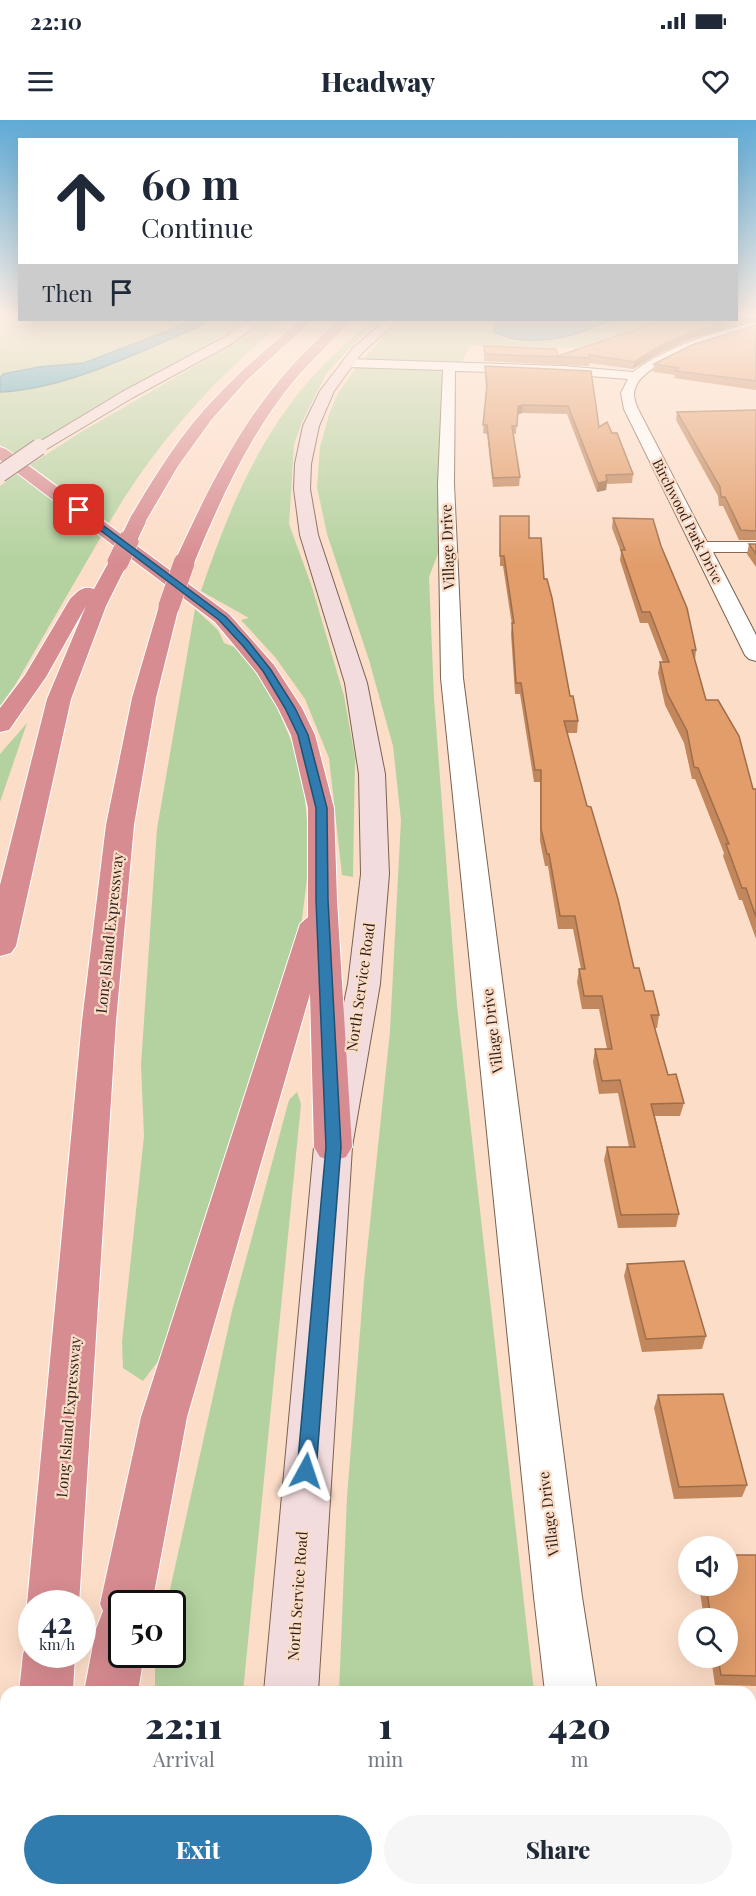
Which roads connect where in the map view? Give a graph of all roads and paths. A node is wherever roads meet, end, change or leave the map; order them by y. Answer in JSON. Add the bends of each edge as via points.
{"nodes":[{"id":1,"x":122,"y":398,"type":"edge"},
{"id":2,"x":223,"y":398,"type":"edge"},
{"id":3,"x":274,"y":398,"type":"edge"},
{"id":4,"x":324,"y":398,"type":"edge"},
{"id":5,"x":447,"y":398,"type":"edge"},
{"id":6,"x":627,"y":398,"type":"edge"},
{"id":7,"x":0,"y":452,"type":"edge"},
{"id":8,"x":0,"y":474,"type":"edge"},
{"id":9,"x":702,"y":547,"type":"junction"},
{"id":10,"x":756,"y":547,"type":"edge"},
{"id":11,"x":86,"y":604,"type":"junction"},
{"id":12,"x":756,"y":655,"type":"edge"},
{"id":13,"x":0,"y":725,"type":"edge"},
{"id":14,"x":322,"y":900,"type":"junction"},
{"id":15,"x":0,"y":946,"type":"edge"},
{"id":16,"x":333,"y":1147,"type":"junction"},
{"id":17,"x":54,"y":1590,"type":"edge"},
{"id":18,"x":129,"y":1590,"type":"edge"},
{"id":19,"x":48,"y":1668,"type":"edge"},
{"id":20,"x":115,"y":1668,"type":"edge"},
{"id":21,"x":46,"y":1686,"type":"edge"},
{"id":22,"x":112,"y":1686,"type":"edge"},
{"id":23,"x":291,"y":1686,"type":"edge"},
{"id":24,"x":570,"y":1686,"type":"edge"}],
"edges":[{"from":1,"to":8,"type":"main road","bridge":true},
{"from":2,"to":11,"type":"highway","bridge":true,"via":[[195,429],[156,488],[118,562]]},
{"from":3,"to":17,"type":"highway","name":"Long Island Expressway","bridge":true,"via":[[249,431],[216,489],[184,563],[144,698],[120,825],[99,1021]]},
{"from":4,"to":16,"type":"main road","name":"North Service Road","via":[[311,426],[302,489],[309,535],[356,684],[372,774],[375,874],[364,984]]},
{"from":5,"to":24,"type":"street","name":"Village Drive","via":[[445,536],[452,678]]},
{"from":6,"to":9,"type":"street","name":"Birchwood Park Drive"},
{"from":7,"to":14,"type":"highway","via":[[222,618],[267,670],[303,735],[321,808]]},
{"from":9,"to":10,"type":"street"},
{"from":9,"to":12,"type":"street","name":"Birchwood Park Drive"},
{"from":11,"to":13,"type":"highway"},
{"from":11,"to":15,"type":"highway","via":[[59,699]]},
{"from":14,"to":16,"type":"highway"},
{"from":14,"to":18,"type":"highway","via":[[164,1417]]},
{"from":16,"to":23,"type":"main road","name":"North Service Road"},
{"from":19,"to":21,"type":"highway"},
{"from":20,"to":22,"type":"highway"}]}
